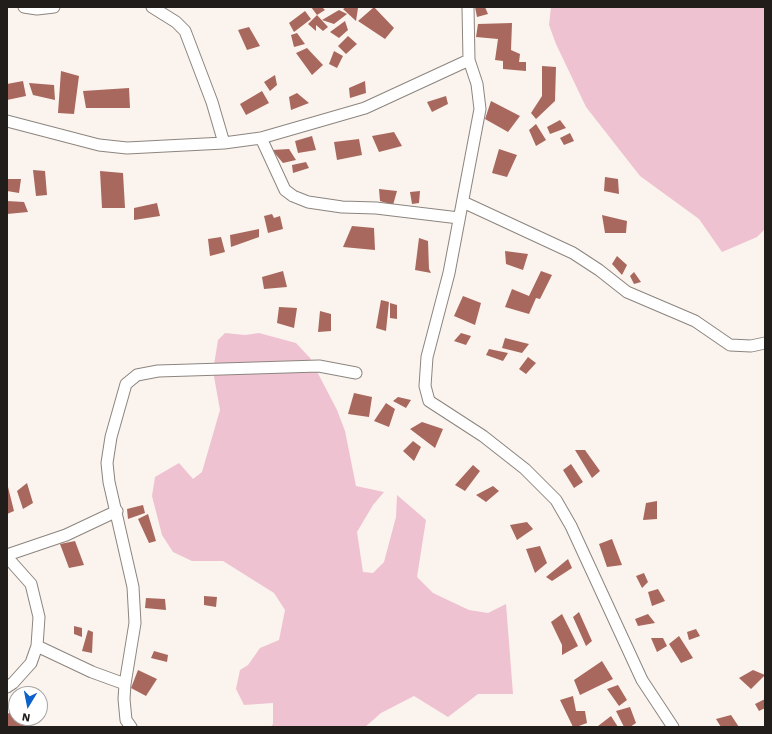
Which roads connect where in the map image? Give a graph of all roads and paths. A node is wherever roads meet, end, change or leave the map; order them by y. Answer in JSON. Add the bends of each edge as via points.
{"nodes":[{"id":1,"x":24,"y":7,"type":"edge"},
{"id":2,"x":54,"y":7,"type":"edge"},
{"id":3,"x":152,"y":7,"type":"edge"},
{"id":4,"x":468,"y":7,"type":"edge"},
{"id":5,"x":469,"y":60,"type":"junction"},
{"id":6,"x":7,"y":121,"type":"edge"},
{"id":7,"x":261,"y":138,"type":"junction"},
{"id":8,"x":224,"y":143,"type":"junction"},
{"id":9,"x":463,"y":202,"type":"junction"},
{"id":10,"x":459,"y":218,"type":"junction"},
{"id":11,"x":765,"y":343,"type":"edge"},
{"id":12,"x":356,"y":373,"type":"dead end"},
{"id":13,"x":117,"y":511,"type":"junction"},
{"id":14,"x":7,"y":556,"type":"edge"},
{"id":15,"x":37,"y":646,"type":"junction"},
{"id":16,"x":125,"y":684,"type":"junction"},
{"id":17,"x":7,"y":686,"type":"edge"},
{"id":18,"x":131,"y":727,"type":"edge"},
{"id":19,"x":673,"y":727,"type":"edge"}],
"edges":[{"from":1,"to":2,"type":"street"},
{"from":3,"to":8,"type":"street","via":[[185,31],[212,102]]},
{"from":4,"to":5,"type":"street"},
{"from":5,"to":7,"type":"street","via":[[365,108]]},
{"from":5,"to":9,"type":"street","via":[[478,84],[480,109]]},
{"from":6,"to":8,"type":"street","via":[[99,145],[127,148]]},
{"from":7,"to":8,"type":"street"},
{"from":7,"to":10,"type":"street","via":[[285,190],[293,196],[308,202],[342,207],[376,208]]},
{"from":9,"to":10,"type":"street"},
{"from":9,"to":11,"type":"street","via":[[572,253],[627,292],[695,321],[730,344],[751,346]]},
{"from":10,"to":19,"type":"street","via":[[449,273],[427,357],[425,386],[429,401],[483,436],[525,469],[556,500],[571,526],[642,680]]},
{"from":12,"to":13,"type":"street","via":[[319,366],[158,371],[137,375],[126,384],[111,437],[107,463]]},
{"from":13,"to":14,"type":"street","via":[[66,535]]},
{"from":13,"to":16,"type":"street","via":[[133,587],[135,623]]},
{"from":14,"to":15,"type":"street","via":[[30,584],[39,617]]},
{"from":15,"to":16,"type":"street","via":[[92,672]]},
{"from":15,"to":17,"type":"street","via":[[31,663]]},
{"from":16,"to":18,"type":"street","via":[[126,720]]}]}
